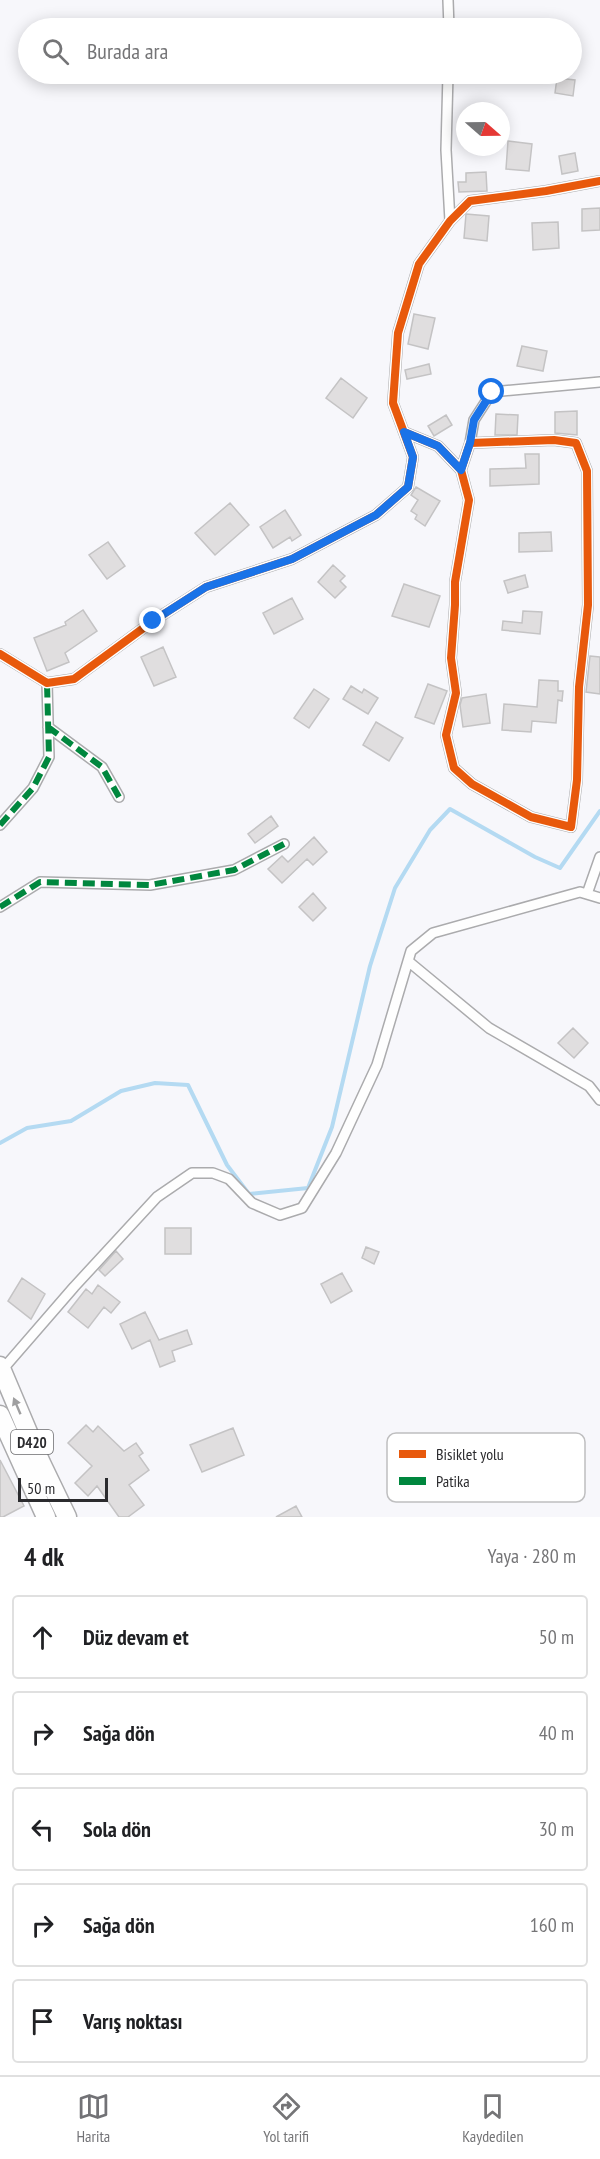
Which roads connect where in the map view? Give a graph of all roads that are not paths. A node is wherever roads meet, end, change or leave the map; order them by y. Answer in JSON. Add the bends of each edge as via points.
{"nodes":[{"id":1,"x":448,"y":0,"type":"edge"},
{"id":2,"x":449,"y":18,"type":"edge"},
{"id":3,"x":448,"y":84,"type":"edge"},
{"id":4,"x":600,"y":181,"type":"edge"},
{"id":5,"x":450,"y":220,"type":"junction"},
{"id":6,"x":600,"y":382,"type":"edge"},
{"id":7,"x":404,"y":432,"type":"junction"},
{"id":8,"x":470,"y":443,"type":"junction"},
{"id":9,"x":461,"y":470,"type":"junction"},
{"id":10,"x":0,"y":654,"type":"edge"},
{"id":11,"x":47,"y":683,"type":"junction"},
{"id":12,"x":48,"y":727,"type":"junction"},
{"id":13,"x":119,"y":797,"type":"dead end"},
{"id":14,"x":0,"y":825,"type":"edge"},
{"id":15,"x":284,"y":844,"type":"dead end"},
{"id":16,"x":600,"y":857,"type":"edge"},
{"id":17,"x":587,"y":894,"type":"junction"},
{"id":18,"x":600,"y":898,"type":"edge"},
{"id":19,"x":0,"y":907,"type":"edge"},
{"id":20,"x":408,"y":961,"type":"junction"},
{"id":21,"x":600,"y":1100,"type":"edge"},
{"id":22,"x":1,"y":1368,"type":"edge"},
{"id":23,"x":0,"y":1415,"type":"edge"},
{"id":24,"x":46,"y":1517,"type":"edge"},
{"id":25,"x":67,"y":1517,"type":"edge"}],
"edges":[{"from":1,"to":2,"type":"street"},
{"from":3,"to":5,"type":"street"},
{"from":4,"to":5,"type":"street","via":[[470,201]]},
{"from":5,"to":7,"type":"street","via":[[419,264],[398,333],[393,403]]},
{"from":6,"to":8,"type":"street","via":[[492,392],[474,420]]},
{"from":7,"to":9,"type":"street","via":[[438,446]]},
{"from":7,"to":11,"type":"street","via":[[413,457],[408,487],[376,515],[292,559],[206,587],[74,679]]},
{"from":8,"to":9,"type":"street"},
{"from":8,"to":9,"type":"street","via":[[576,443],[587,471],[588,605],[579,687],[578,780],[571,827],[531,817],[472,784],[454,768],[446,735],[456,693],[451,658],[455,582],[469,500]]},
{"from":10,"to":11,"type":"street"},
{"from":11,"to":12,"type":"street"},
{"from":12,"to":13,"type":"street","via":[[102,767]]},
{"from":12,"to":14,"type":"street","via":[[49,756],[33,788]]},
{"from":15,"to":19,"type":"street","via":[[234,870],[150,885],[40,882]]},
{"from":16,"to":17,"type":"street"},
{"from":17,"to":18,"type":"street"},
{"from":17,"to":20,"type":"street","via":[[580,892],[434,933],[411,951]]},
{"from":20,"to":21,"type":"street","via":[[489,1028],[589,1086]]},
{"from":20,"to":22,"type":"street","via":[[377,1065],[336,1153],[302,1208],[280,1215],[252,1203],[229,1179],[213,1173],[192,1173],[157,1197]]},
{"from":25,"to":22,"type":"highway","number":"D420","one_way":true},
{"from":23,"to":24,"type":"highway","number":"D420"}]}
